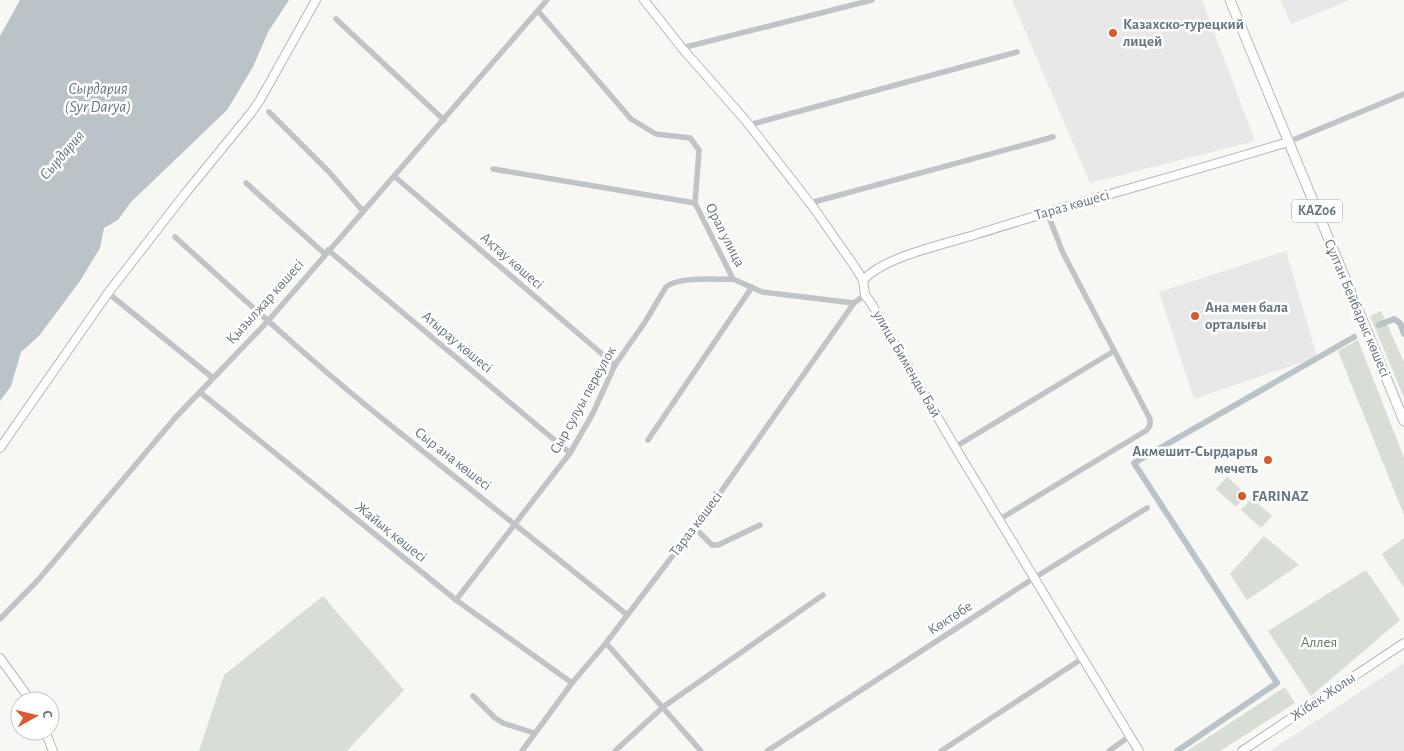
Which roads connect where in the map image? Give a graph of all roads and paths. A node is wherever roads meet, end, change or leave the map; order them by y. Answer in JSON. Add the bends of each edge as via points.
{"nodes":[{"id":1,"x":316,"y":0,"type":"edge"},
{"id":2,"x":547,"y":0,"type":"edge"},
{"id":3,"x":644,"y":0,"type":"edge"},
{"id":4,"x":872,"y":0,"type":"edge"},
{"id":5,"x":1230,"y":0,"type":"edge"},
{"id":6,"x":538,"y":11,"type":"junction"},
{"id":7,"x":336,"y":19,"type":"dead end"},
{"id":8,"x":682,"y":48,"type":"junction"},
{"id":9,"x":1017,"y":52,"type":"dead end"},
{"id":10,"x":1404,"y":94,"type":"edge"},
{"id":11,"x":268,"y":112,"type":"dead end"},
{"id":12,"x":444,"y":120,"type":"junction"},
{"id":13,"x":749,"y":125,"type":"junction"},
{"id":14,"x":1053,"y":137,"type":"dead end"},
{"id":15,"x":1288,"y":142,"type":"junction"},
{"id":16,"x":493,"y":169,"type":"dead end"},
{"id":17,"x":394,"y":176,"type":"junction"},
{"id":18,"x":246,"y":183,"type":"dead end"},
{"id":19,"x":695,"y":203,"type":"junction"},
{"id":20,"x":810,"y":203,"type":"junction"},
{"id":21,"x":363,"y":211,"type":"junction"},
{"id":22,"x":1047,"y":212,"type":"junction"},
{"id":23,"x":175,"y":236,"type":"dead end"},
{"id":24,"x":327,"y":252,"type":"junction"},
{"id":25,"x":733,"y":279,"type":"junction"},
{"id":26,"x":863,"y":280,"type":"junction"},
{"id":27,"x":752,"y":287,"type":"junction"},
{"id":28,"x":108,"y":293,"type":"junction"},
{"id":29,"x":865,"y":295,"type":"junction"},
{"id":30,"x":854,"y":304,"type":"junction"},
{"id":31,"x":268,"y":321,"type":"junction"},
{"id":32,"x":1114,"y":351,"type":"junction"},
{"id":33,"x":614,"y":365,"type":"junction"},
{"id":34,"x":213,"y":378,"type":"junction"},
{"id":35,"x":201,"y":393,"type":"junction"},
{"id":36,"x":1404,"y":421,"type":"edge"},
{"id":37,"x":648,"y":440,"type":"dead end"},
{"id":38,"x":955,"y":447,"type":"junction"},
{"id":39,"x":0,"y":448,"type":"edge"},
{"id":40,"x":570,"y":453,"type":"junction"},
{"id":41,"x":1147,"y":508,"type":"dead end"},
{"id":42,"x":1000,"y":519,"type":"junction"},
{"id":43,"x":514,"y":523,"type":"junction"},
{"id":44,"x":760,"y":525,"type":"dead end"},
{"id":45,"x":694,"y":527,"type":"junction"},
{"id":46,"x":1034,"y":578,"type":"junction"},
{"id":47,"x":823,"y":596,"type":"dead end"},
{"id":48,"x":456,"y":600,"type":"junction"},
{"id":49,"x":626,"y":614,"type":"junction"},
{"id":50,"x":0,"y":619,"type":"edge"},
{"id":51,"x":606,"y":643,"type":"junction"},
{"id":52,"x":1404,"y":643,"type":"edge"},
{"id":53,"x":0,"y":658,"type":"edge"},
{"id":54,"x":1083,"y":658,"type":"junction"},
{"id":55,"x":572,"y":683,"type":"junction"},
{"id":56,"x":24,"y":691,"type":"edge"},
{"id":57,"x":474,"y":696,"type":"dead end"},
{"id":58,"x":663,"y":707,"type":"junction"},
{"id":59,"x":534,"y":733,"type":"junction"},
{"id":60,"x":1130,"y":736,"type":"junction"},
{"id":61,"x":522,"y":751,"type":"edge"},
{"id":62,"x":614,"y":751,"type":"edge"},
{"id":63,"x":701,"y":751,"type":"edge"},
{"id":64,"x":767,"y":751,"type":"edge"},
{"id":65,"x":941,"y":751,"type":"edge"},
{"id":66,"x":1109,"y":751,"type":"edge"},
{"id":67,"x":1139,"y":751,"type":"edge"},
{"id":68,"x":1242,"y":751,"type":"edge"}],
"edges":[{"from":1,"to":28,"type":"street","via":[[251,113]]},
{"from":2,"to":6,"type":"street","name":"Қызылжар көшесі"},
{"from":3,"to":8,"type":"street","name":"улица Бименды Бай"},
{"from":4,"to":8,"type":"street"},
{"from":5,"to":15,"type":"main road","name":"Сұлтан Бейбарыс көшесі","number":"KAZ06"},
{"from":6,"to":12,"type":"street","name":"Қызылжар көшесі"},
{"from":6,"to":19,"type":"street","name":"Орал улица","via":[[631,119],[656,134],[690,138],[699,150]]},
{"from":7,"to":12,"type":"street"},
{"from":8,"to":13,"type":"street","name":"улица Бименды Бай"},
{"from":9,"to":13,"type":"street"},
{"from":10,"to":15,"type":"street"},
{"from":11,"to":21,"type":"street"},
{"from":12,"to":17,"type":"street","name":"Қызылжар көшесі"},
{"from":13,"to":20,"type":"street","name":"улица Бименды Бай"},
{"from":14,"to":20,"type":"street"},
{"from":15,"to":22,"type":"street","name":"Тараз көшесі"},
{"from":15,"to":36,"type":"main road","name":"Сұлтан Бейбарыс көшесі","number":"KAZ06"},
{"from":16,"to":19,"type":"street"},
{"from":17,"to":21,"type":"street","name":"Қызылжар көшесі"},
{"from":17,"to":33,"type":"street","name":"Ақтау көшесі"},
{"from":18,"to":24,"type":"street","name":"Атырау көшесі"},
{"from":19,"to":25,"type":"street","name":"Орал улица"},
{"from":20,"to":26,"type":"street","name":"улица Бименды Бай"},
{"from":21,"to":24,"type":"street","name":"Қызылжар көшесі"},
{"from":22,"to":26,"type":"street","name":"Тараз көшесі","via":[[905,256],[871,272]]},
{"from":22,"to":32,"type":"street","via":[[1063,253]]},
{"from":23,"to":31,"type":"street","name":"Сыр ана көшесі"},
{"from":24,"to":31,"type":"street","name":"Қызылжар көшесі"},
{"from":24,"to":40,"type":"street","name":"Атырау көшесі"},
{"from":25,"to":27,"type":"street","name":"Орал улица"},
{"from":25,"to":33,"type":"street","name":"Сыр сулуы переулок","via":[[670,284]]},
{"from":26,"to":29,"type":"street","name":"улица Бименды Бай"},
{"from":27,"to":30,"type":"street","name":"Орал улица","via":[[762,292]]},
{"from":27,"to":37,"type":"street"},
{"from":28,"to":34,"type":"street"},
{"from":28,"to":39,"type":"street"},
{"from":29,"to":30,"type":"street","name":"Тараз көшесі"},
{"from":29,"to":38,"type":"street","name":"улица Бименды Бай"},
{"from":30,"to":45,"type":"street","name":"Тараз көшесі"},
{"from":31,"to":34,"type":"street","name":"Қызылжар көшесі"},
{"from":31,"to":43,"type":"street","name":"Сыр ана көшесі","via":[[388,424]]},
{"from":32,"to":38,"type":"street"},
{"from":32,"to":42,"type":"street","via":[[1150,419],[1150,425]]},
{"from":33,"to":40,"type":"street","name":"Сыр сулуы переулок","via":[[592,415]]},
{"from":34,"to":35,"type":"street","name":"Қызылжар көшесі"},
{"from":35,"to":48,"type":"street","name":"Жайық көшесі"},
{"from":35,"to":50,"type":"street","name":"Қызылжар көшесі","via":[[175,418]]},
{"from":38,"to":42,"type":"street","name":"улица Бименды Бай"},
{"from":40,"to":43,"type":"street","name":"Сыр сулуы переулок"},
{"from":41,"to":46,"type":"street","name":"Көктөбе"},
{"from":42,"to":46,"type":"street","name":"улица Бименды Бай"},
{"from":43,"to":48,"type":"street","name":"Сыр сулуы переулок"},
{"from":43,"to":49,"type":"street","name":"Сыр ана көшесі"},
{"from":44,"to":45,"type":"street","via":[[712,546]]},
{"from":45,"to":49,"type":"street","name":"Тараз көшесі"},
{"from":46,"to":54,"type":"street","name":"улица Бименды Бай"},
{"from":46,"to":64,"type":"street","name":"Көктөбе"},
{"from":47,"to":58,"type":"street"},
{"from":48,"to":55,"type":"street","name":"Жайық көшесі"},
{"from":49,"to":51,"type":"street","name":"Тараз көшесі"},
{"from":51,"to":55,"type":"street","name":"Тараз көшесі"},
{"from":51,"to":58,"type":"street"},
{"from":52,"to":68,"type":"street","name":"Жібек Жолы"},
{"from":53,"to":56,"type":"street"},
{"from":54,"to":60,"type":"street","name":"улица Бименды Бай"},
{"from":54,"to":65,"type":"street"},
{"from":55,"to":59,"type":"street","name":"Тараз көшесі"},
{"from":57,"to":59,"type":"street","via":[[495,718]]},
{"from":58,"to":62,"type":"street"},
{"from":58,"to":63,"type":"street"},
{"from":59,"to":61,"type":"street","name":"Тараз көшесі"},
{"from":60,"to":66,"type":"street"},
{"from":60,"to":67,"type":"street","name":"улица Бименды Бай"}]}
